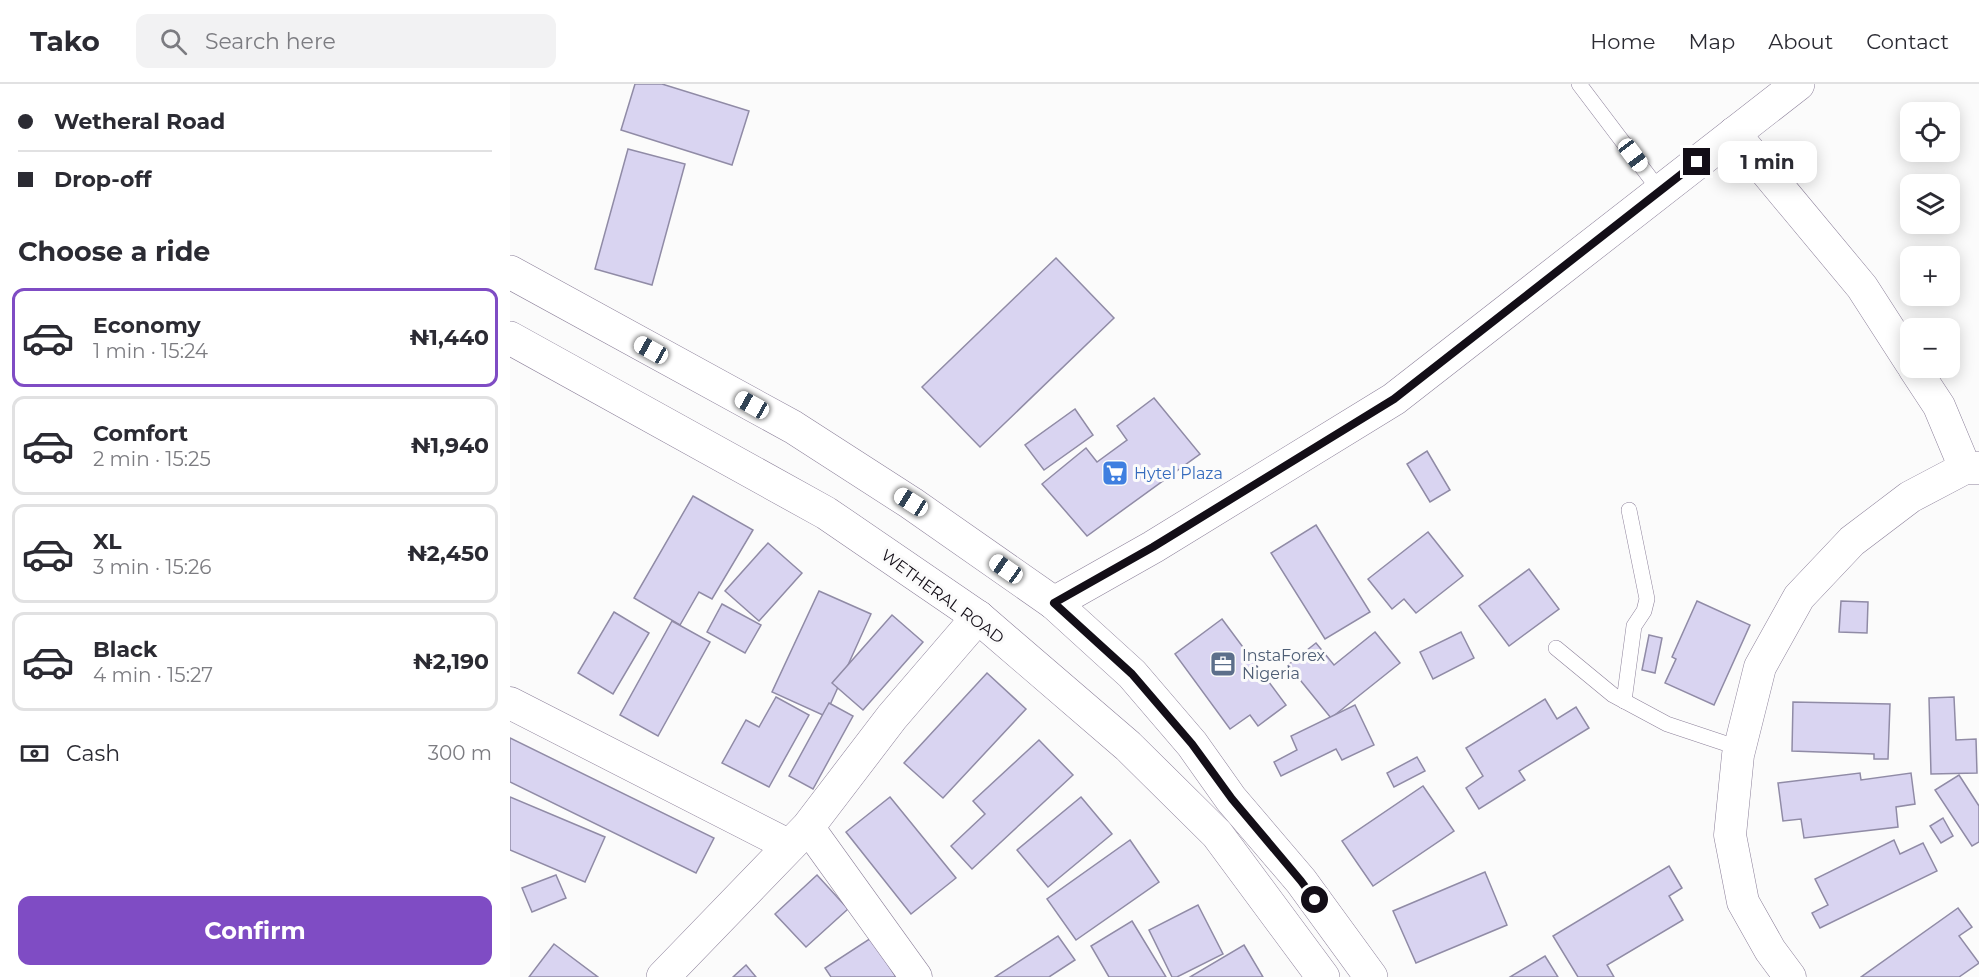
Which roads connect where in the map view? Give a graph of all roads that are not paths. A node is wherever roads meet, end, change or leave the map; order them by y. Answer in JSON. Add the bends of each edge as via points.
{"nodes":[{"id":1,"x":1579,"y":84,"type":"edge"},
{"id":2,"x":1798,"y":84,"type":"edge"},
{"id":3,"x":1734,"y":133,"type":"junction"},
{"id":4,"x":1660,"y":191,"type":"junction"},
{"id":5,"x":510,"y":272,"type":"edge"},
{"id":6,"x":510,"y":338,"type":"edge"},
{"id":7,"x":1900,"y":346,"type":"edge"},
{"id":8,"x":1921,"y":378,"type":"edge"},
{"id":9,"x":1972,"y":468,"type":"edge"},
{"id":10,"x":1629,"y":510,"type":"dead end"},
{"id":11,"x":1054,"y":603,"type":"junction"},
{"id":12,"x":978,"y":617,"type":"junction"},
{"id":13,"x":1556,"y":648,"type":"dead end"},
{"id":14,"x":1624,"y":701,"type":"junction"},
{"id":15,"x":510,"y":703,"type":"edge"},
{"id":16,"x":1739,"y":748,"type":"junction"},
{"id":17,"x":799,"y":837,"type":"junction"},
{"id":18,"x":663,"y":977,"type":"edge"},
{"id":19,"x":916,"y":977,"type":"edge"},
{"id":20,"x":1323,"y":977,"type":"edge"},
{"id":21,"x":1371,"y":977,"type":"edge"},
{"id":22,"x":1790,"y":977,"type":"edge"}],
"edges":[{"from":1,"to":4,"type":"lane"},
{"from":2,"to":3,"type":"main road"},
{"from":3,"to":4,"type":"main road"},
{"from":3,"to":7,"type":"street","via":[[1862,287]]},
{"from":4,"to":11,"type":"main road","via":[[1394,399]]},
{"from":5,"to":11,"type":"main road","via":[[793,427],[911,502]]},
{"from":6,"to":12,"type":"main road","name":"WETHERAL ROAD","via":[[826,513]]},
{"from":8,"to":9,"type":"street"},
{"from":9,"to":16,"type":"street","via":[[1910,497],[1852,541],[1798,597],[1760,667]]},
{"from":10,"to":14,"type":"lane","via":[[1647,599],[1634,626]]},
{"from":11,"to":21,"type":"main road","via":[[1132,674],[1192,744]]},
{"from":12,"to":17,"type":"main road","via":[[892,717]]},
{"from":12,"to":20,"type":"main road","name":"WETHERAL ROAD","via":[[1128,746],[1217,834]]},
{"from":13,"to":14,"type":"lane"},
{"from":14,"to":16,"type":"lane","via":[[1667,724]]},
{"from":15,"to":17,"type":"street"},
{"from":16,"to":22,"type":"street","via":[[1730,835],[1743,902]]},
{"from":17,"to":18,"type":"main road"},
{"from":17,"to":19,"type":"street"}]}
